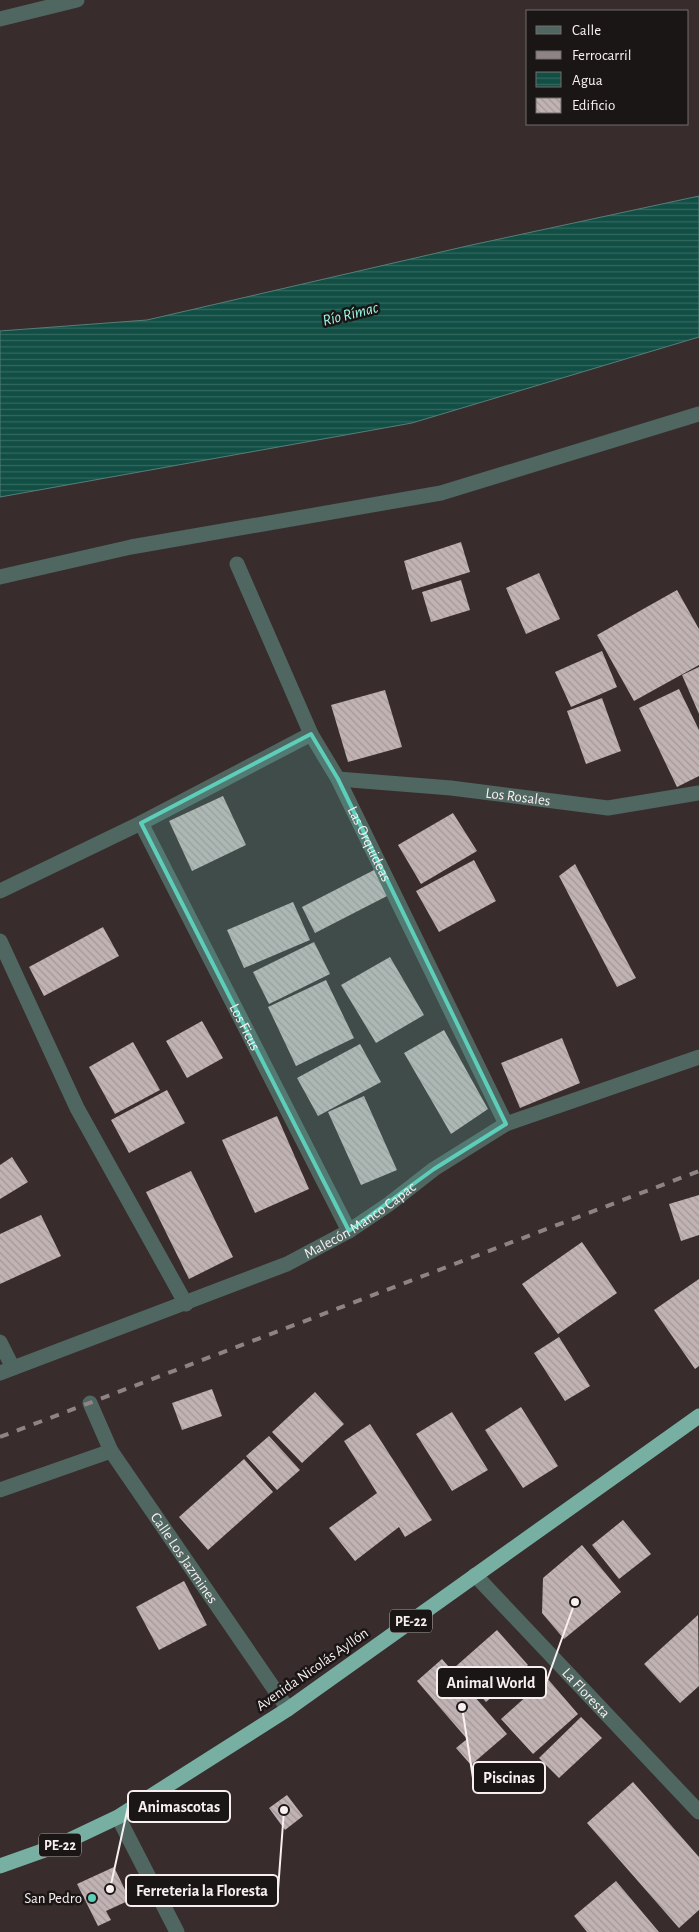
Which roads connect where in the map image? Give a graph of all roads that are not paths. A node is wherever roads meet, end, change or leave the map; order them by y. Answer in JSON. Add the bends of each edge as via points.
{"nodes":[{"id":1,"x":77,"y":0,"type":"edge"},
{"id":2,"x":0,"y":19,"type":"edge"},
{"id":3,"x":699,"y":414,"type":"edge"},
{"id":4,"x":236,"y":564,"type":"dead end"},
{"id":5,"x":0,"y":577,"type":"edge"},
{"id":6,"x":311,"y":734,"type":"junction"},
{"id":7,"x":338,"y":779,"type":"junction"},
{"id":8,"x":699,"y":793,"type":"edge"},
{"id":9,"x":141,"y":823,"type":"junction"},
{"id":10,"x":0,"y":891,"type":"edge"},
{"id":11,"x":0,"y":941,"type":"edge"},
{"id":12,"x":699,"y":1057,"type":"edge"},
{"id":13,"x":506,"y":1124,"type":"junction"},
{"id":14,"x":349,"y":1232,"type":"junction"},
{"id":15,"x":186,"y":1304,"type":"junction"},
{"id":16,"x":0,"y":1342,"type":"edge"},
{"id":17,"x":7,"y":1371,"type":"edge"},
{"id":18,"x":90,"y":1403,"type":"dead end"},
{"id":19,"x":699,"y":1416,"type":"edge"},
{"id":20,"x":111,"y":1451,"type":"junction"},
{"id":21,"x":0,"y":1490,"type":"edge"},
{"id":22,"x":475,"y":1575,"type":"junction"},
{"id":23,"x":288,"y":1709,"type":"junction"},
{"id":24,"x":699,"y":1812,"type":"edge"},
{"id":25,"x":118,"y":1817,"type":"junction"},
{"id":26,"x":0,"y":1866,"type":"edge"},
{"id":27,"x":177,"y":1932,"type":"edge"}],
"edges":[{"from":1,"to":2,"type":"street"},
{"from":3,"to":5,"type":"street","via":[[441,493],[131,547]]},
{"from":4,"to":6,"type":"street","name":"Las Orquideas"},
{"from":6,"to":7,"type":"street","name":"Las Orquideas"},
{"from":6,"to":9,"type":"street"},
{"from":7,"to":8,"type":"street","name":"Los Rosales","via":[[451,788],[608,808]]},
{"from":7,"to":13,"type":"street","name":"Las Orquideas"},
{"from":9,"to":10,"type":"street"},
{"from":9,"to":14,"type":"street","name":"Los Ficus"},
{"from":11,"to":15,"type":"street","via":[[77,1108]]},
{"from":12,"to":13,"type":"street","name":"Malecón Manco Capac"},
{"from":13,"to":14,"type":"street","name":"Malecón Manco Capac","via":[[434,1168]]},
{"from":14,"to":15,"type":"street","name":"Malecón Manco Capac","via":[[287,1264]]},
{"from":15,"to":17,"type":"street","name":"Malecón Manco Capac"},
{"from":16,"to":17,"type":"street"},
{"from":18,"to":20,"type":"street","name":"Calle Los Jazmines"},
{"from":19,"to":22,"type":"highway","name":"Avenida Nicolás Ayllón","number":"PE-22"},
{"from":20,"to":21,"type":"street"},
{"from":20,"to":23,"type":"street","name":"Calle Los Jazmines"},
{"from":22,"to":23,"type":"highway","name":"Avenida Nicolás Ayllón","number":"PE-22"},
{"from":22,"to":24,"type":"street","name":"La Floresta"},
{"from":23,"to":25,"type":"highway","name":"Avenida Nicolás Ayllón","number":"PE-22"},
{"from":25,"to":26,"type":"highway","name":"Avenida Nicolás Ayllón","number":"PE-22","via":[[60,1845]]},
{"from":25,"to":27,"type":"street"}]}
